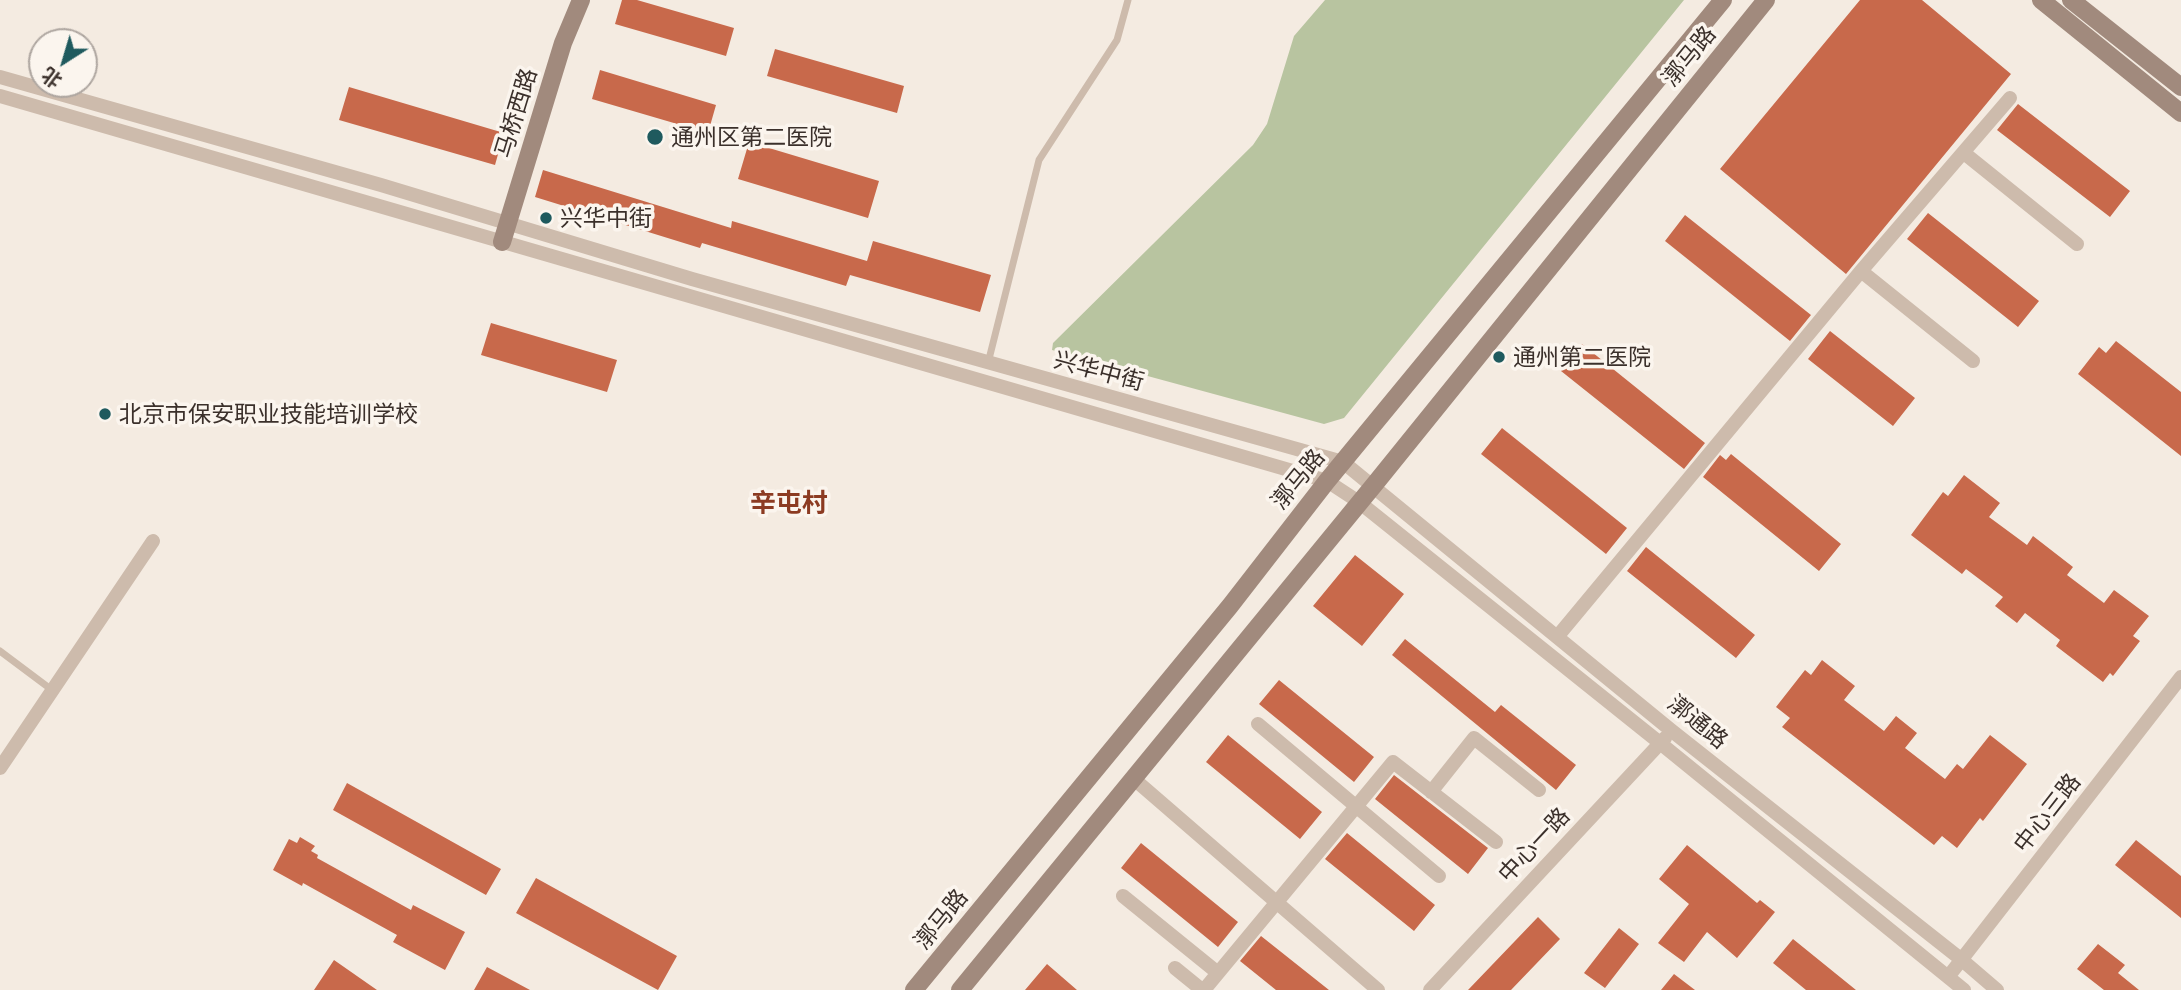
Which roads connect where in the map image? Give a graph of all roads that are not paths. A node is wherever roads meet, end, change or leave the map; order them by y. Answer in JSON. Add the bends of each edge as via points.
{"nodes":[{"id":1,"x":581,"y":0,"type":"edge"},
{"id":2,"x":1128,"y":0,"type":"edge"},
{"id":3,"x":1723,"y":0,"type":"edge"},
{"id":4,"x":1766,"y":0,"type":"edge"},
{"id":5,"x":2040,"y":0,"type":"edge"},
{"id":6,"x":2071,"y":0,"type":"edge"},
{"id":7,"x":0,"y":76,"type":"edge"},
{"id":8,"x":2181,"y":87,"type":"edge"},
{"id":9,"x":0,"y":96,"type":"edge"},
{"id":10,"x":2010,"y":97,"type":"dead end"},
{"id":11,"x":2181,"y":113,"type":"edge"},
{"id":12,"x":1964,"y":153,"type":"junction"},
{"id":13,"x":507,"y":224,"type":"junction"},
{"id":14,"x":502,"y":242,"type":"junction"},
{"id":15,"x":2077,"y":244,"type":"dead end"},
{"id":16,"x":1861,"y":271,"type":"junction"},
{"id":17,"x":1973,"y":361,"type":"dead end"},
{"id":18,"x":988,"y":364,"type":"junction"},
{"id":19,"x":1343,"y":462,"type":"junction"},
{"id":20,"x":1328,"y":481,"type":"junction"},
{"id":21,"x":1374,"y":485,"type":"junction"},
{"id":22,"x":1359,"y":502,"type":"junction"},
{"id":23,"x":153,"y":541,"type":"dead end"},
{"id":24,"x":1557,"y":637,"type":"junction"},
{"id":25,"x":0,"y":651,"type":"edge"},
{"id":26,"x":2181,"y":677,"type":"edge"},
{"id":27,"x":52,"y":690,"type":"junction"},
{"id":28,"x":1258,"y":724,"type":"dead end"},
{"id":29,"x":1672,"y":731,"type":"junction"},
{"id":30,"x":1660,"y":743,"type":"junction"},
{"id":31,"x":0,"y":768,"type":"edge"},
{"id":32,"x":1134,"y":779,"type":"junction"},
{"id":33,"x":1539,"y":790,"type":"dead end"},
{"id":34,"x":1431,"y":792,"type":"junction"},
{"id":35,"x":1356,"y":808,"type":"junction"},
{"id":36,"x":1496,"y":842,"type":"dead end"},
{"id":37,"x":1439,"y":876,"type":"dead end"},
{"id":38,"x":1123,"y":896,"type":"dead end"},
{"id":39,"x":1276,"y":902,"type":"junction"},
{"id":40,"x":1962,"y":960,"type":"junction"},
{"id":41,"x":1175,"y":968,"type":"dead end"},
{"id":42,"x":1218,"y":973,"type":"junction"},
{"id":43,"x":1948,"y":977,"type":"junction"},
{"id":44,"x":1207,"y":989,"type":"edge"},
{"id":45,"x":915,"y":990,"type":"edge"},
{"id":46,"x":960,"y":990,"type":"edge"},
{"id":47,"x":1378,"y":990,"type":"edge"},
{"id":48,"x":1430,"y":990,"type":"edge"},
{"id":49,"x":1964,"y":990,"type":"edge"},
{"id":50,"x":1997,"y":990,"type":"edge"}],
"edges":[{"from":1,"to":13,"type":"main road","name":"马桥西路","via":[[563,43]]},
{"from":2,"to":18,"type":"lane","via":[[1117,40],[1039,160]]},
{"from":3,"to":19,"type":"main road","name":"漷马路"},
{"from":4,"to":21,"type":"main road","name":"漷马路"},
{"from":5,"to":11,"type":"main road"},
{"from":6,"to":8,"type":"main road"},
{"from":7,"to":13,"type":"street","name":"兴华中街"},
{"from":9,"to":14,"type":"street","name":"兴华中街"},
{"from":10,"to":12,"type":"street"},
{"from":12,"to":15,"type":"street"},
{"from":12,"to":16,"type":"street"},
{"from":13,"to":14,"type":"main road","name":"马桥西路"},
{"from":13,"to":18,"type":"street","name":"兴华中街"},
{"from":14,"to":20,"type":"street","name":"兴华中街"},
{"from":16,"to":17,"type":"street"},
{"from":16,"to":24,"type":"street"},
{"from":18,"to":19,"type":"street","name":"兴华中街"},
{"from":19,"to":20,"type":"main road","name":"漷马路"},
{"from":19,"to":21,"type":"street","name":"兴华中街"},
{"from":20,"to":22,"type":"street","name":"兴华中街"},
{"from":20,"to":45,"type":"main road","name":"漷马路"},
{"from":21,"to":22,"type":"main road","name":"漷马路"},
{"from":21,"to":24,"type":"street","name":"漷通路"},
{"from":22,"to":30,"type":"street","name":"漷通路"},
{"from":22,"to":32,"type":"main road","name":"漷马路"},
{"from":23,"to":27,"type":"street"},
{"from":24,"to":29,"type":"street","name":"漷通路"},
{"from":25,"to":27,"type":"lane"},
{"from":26,"to":40,"type":"street","name":"中心三路"},
{"from":27,"to":31,"type":"street"},
{"from":28,"to":35,"type":"street"},
{"from":29,"to":30,"type":"street","name":"中心一路"},
{"from":29,"to":40,"type":"street","name":"漷通路"},
{"from":30,"to":43,"type":"street","name":"漷通路"},
{"from":30,"to":48,"type":"street","name":"中心一路"},
{"from":32,"to":39,"type":"street"},
{"from":32,"to":46,"type":"main road","name":"漷马路"},
{"from":33,"to":34,"type":"street","via":[[1474,738]]},
{"from":34,"to":35,"type":"street","via":[[1393,762]]},
{"from":34,"to":36,"type":"street"},
{"from":35,"to":37,"type":"street"},
{"from":35,"to":39,"type":"street"},
{"from":38,"to":42,"type":"street"},
{"from":39,"to":42,"type":"street"},
{"from":39,"to":47,"type":"street"},
{"from":40,"to":43,"type":"street","name":"中心三路"},
{"from":40,"to":50,"type":"street","name":"漷通路"},
{"from":41,"to":44,"type":"street"},
{"from":42,"to":44,"type":"street"},
{"from":43,"to":49,"type":"street","name":"漷通路"}]}
